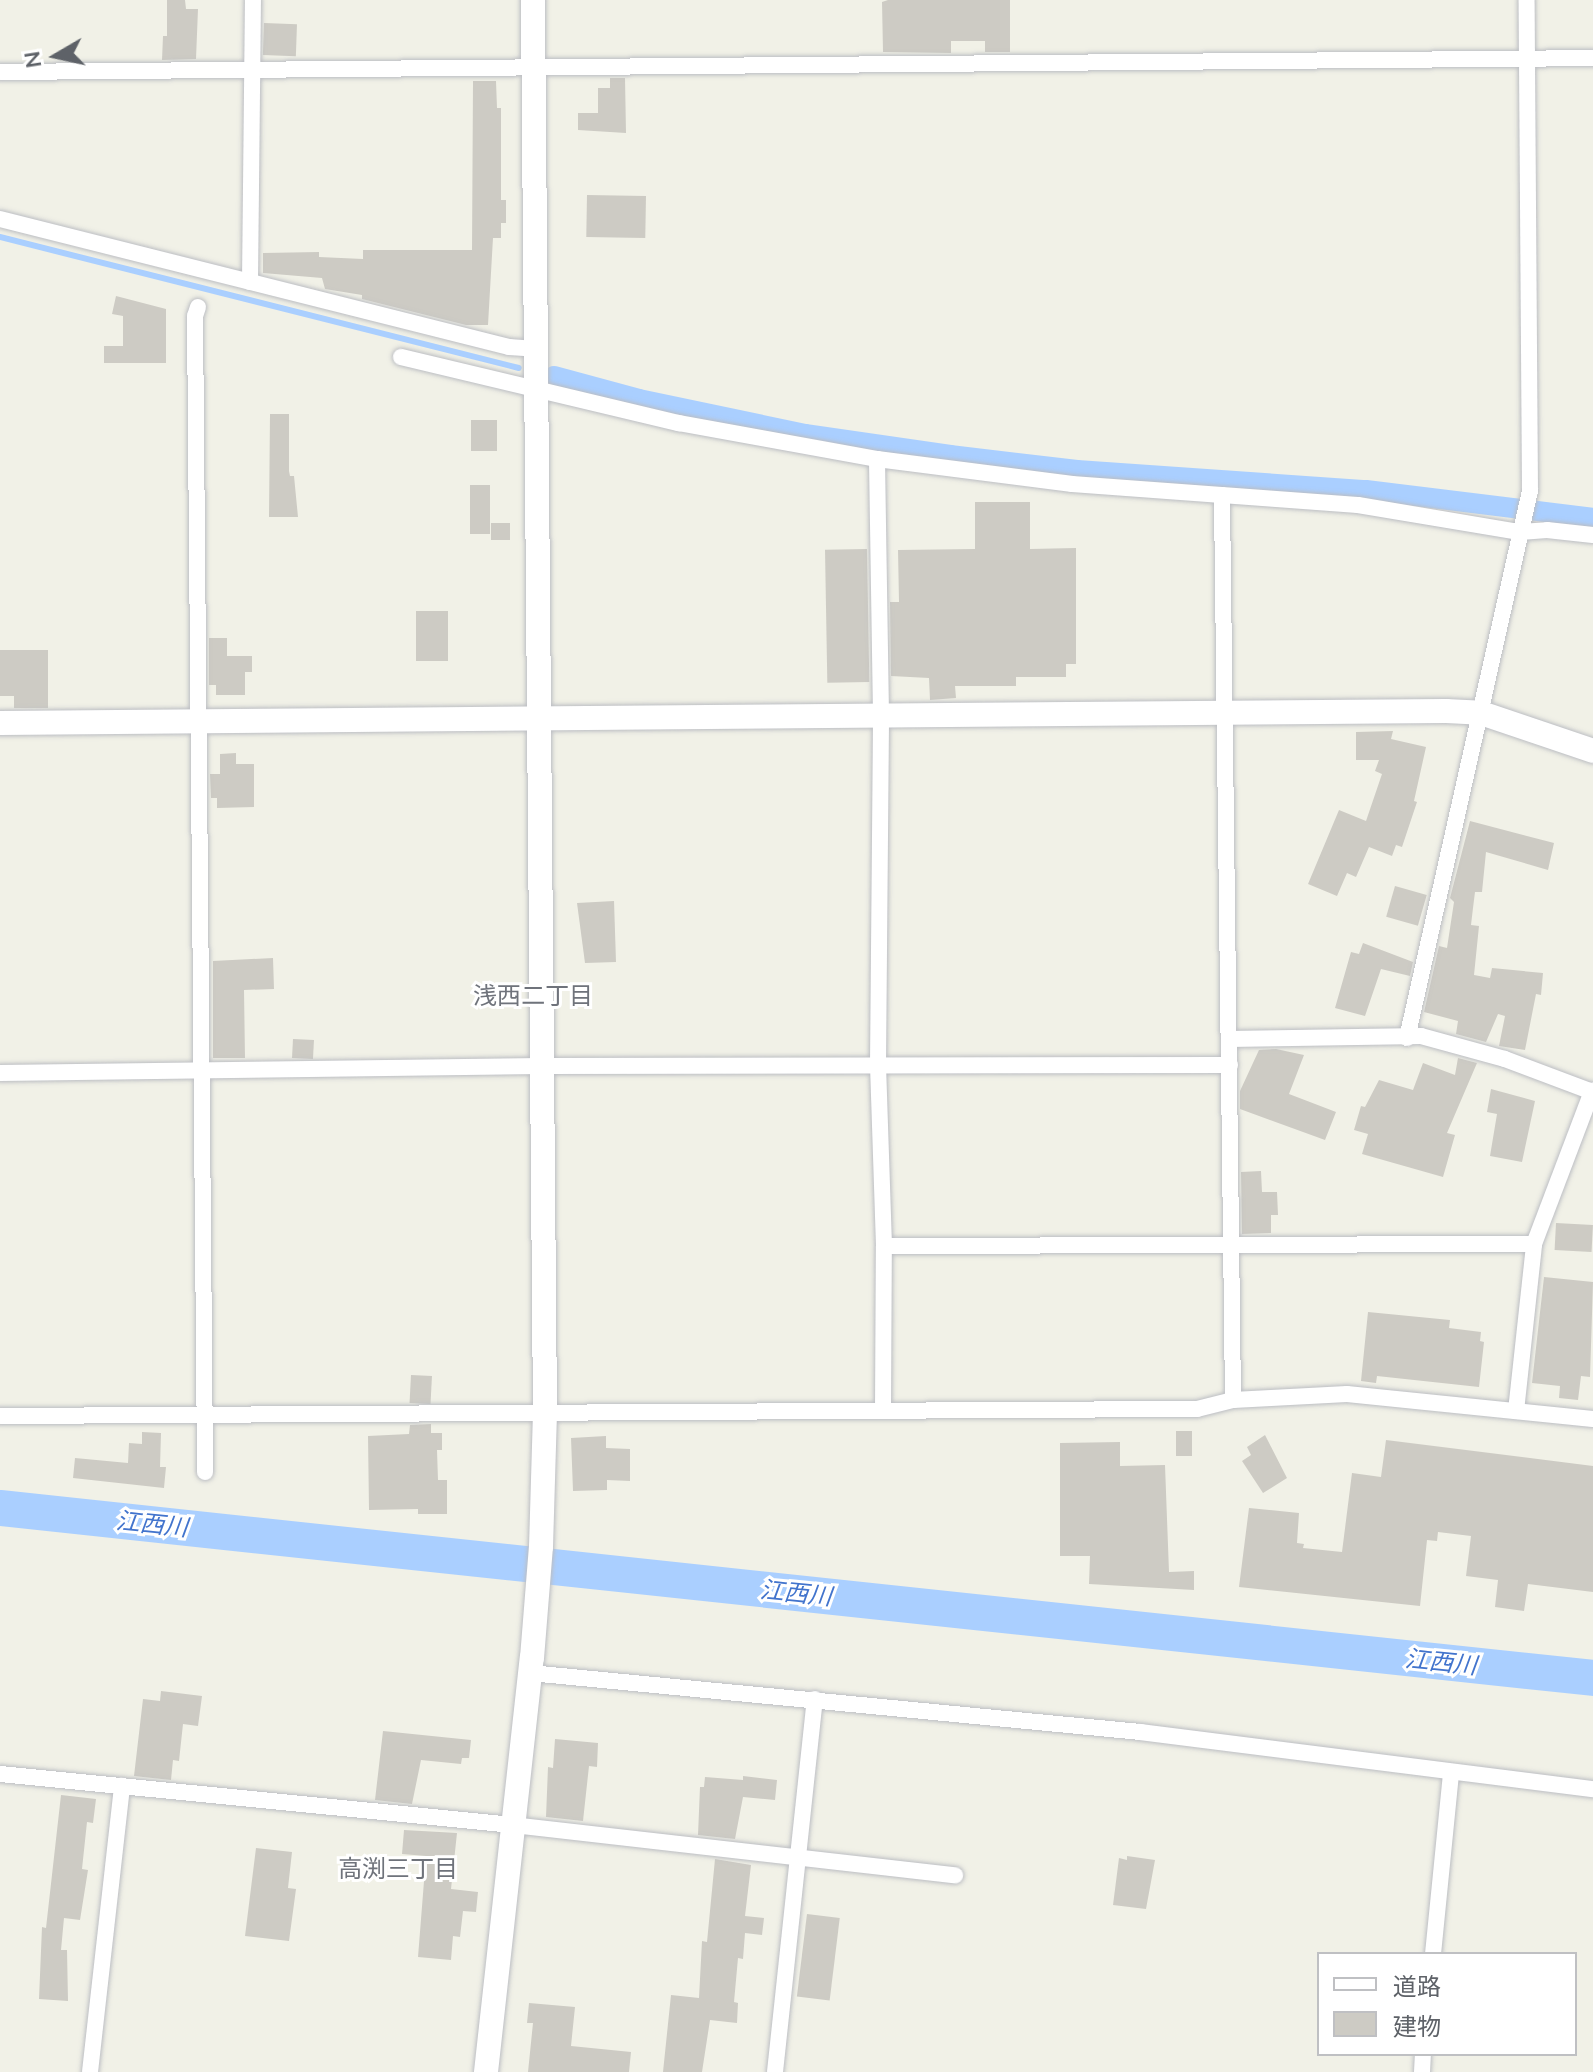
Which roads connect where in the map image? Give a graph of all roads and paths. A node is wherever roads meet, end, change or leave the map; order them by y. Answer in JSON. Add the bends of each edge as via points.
{"nodes":[{"id":1,"x":253,"y":0,"type":"edge"},
{"id":2,"x":533,"y":0,"type":"edge"},
{"id":3,"x":1527,"y":0,"type":"edge"},
{"id":4,"x":1527,"y":58,"type":"junction"},
{"id":5,"x":1593,"y":58,"type":"edge"},
{"id":6,"x":534,"y":67,"type":"junction"},
{"id":7,"x":253,"y":68,"type":"junction"},
{"id":8,"x":0,"y":72,"type":"edge"},
{"id":9,"x":0,"y":219,"type":"edge"},
{"id":10,"x":250,"y":282,"type":"junction"},
{"id":11,"x":198,"y":307,"type":"dead end"},
{"id":12,"x":536,"y":349,"type":"junction"},
{"id":13,"x":401,"y":357,"type":"dead end"},
{"id":14,"x":537,"y":390,"type":"junction"},
{"id":15,"x":877,"y":459,"type":"junction"},
{"id":16,"x":1222,"y":495,"type":"junction"},
{"id":17,"x":1520,"y":532,"type":"junction"},
{"id":18,"x":1593,"y":535,"type":"edge"},
{"id":19,"x":1227,"y":712,"type":"junction"},
{"id":20,"x":1481,"y":713,"type":"junction"},
{"id":21,"x":881,"y":715,"type":"junction"},
{"id":22,"x":537,"y":718,"type":"junction"},
{"id":23,"x":201,"y":722,"type":"junction"},
{"id":24,"x":0,"y":723,"type":"edge"},
{"id":25,"x":1593,"y":751,"type":"edge"},
{"id":26,"x":1407,"y":1038,"type":"junction"},
{"id":27,"x":1229,"y":1039,"type":"junction"},
{"id":28,"x":878,"y":1065,"type":"junction"},
{"id":29,"x":1230,"y":1065,"type":"junction"},
{"id":30,"x":541,"y":1066,"type":"junction"},
{"id":31,"x":202,"y":1070,"type":"junction"},
{"id":32,"x":0,"y":1073,"type":"edge"},
{"id":33,"x":1592,"y":1092,"type":"edge"},
{"id":34,"x":1232,"y":1243,"type":"junction"},
{"id":35,"x":1534,"y":1244,"type":"junction"},
{"id":36,"x":884,"y":1246,"type":"junction"},
{"id":37,"x":1233,"y":1400,"type":"junction"},
{"id":38,"x":883,"y":1411,"type":"junction"},
{"id":39,"x":1516,"y":1411,"type":"junction"},
{"id":40,"x":545,"y":1414,"type":"junction"},
{"id":41,"x":0,"y":1416,"type":"edge"},
{"id":42,"x":203,"y":1417,"type":"junction"},
{"id":43,"x":1593,"y":1419,"type":"edge"},
{"id":44,"x":205,"y":1472,"type":"dead end"},
{"id":45,"x":531,"y":1665,"type":"junction"},
{"id":46,"x":815,"y":1699,"type":"junction"},
{"id":47,"x":0,"y":1774,"type":"edge"},
{"id":48,"x":1451,"y":1774,"type":"junction"},
{"id":49,"x":122,"y":1786,"type":"junction"},
{"id":50,"x":1593,"y":1789,"type":"edge"},
{"id":51,"x":513,"y":1825,"type":"junction"},
{"id":52,"x":796,"y":1858,"type":"junction"},
{"id":53,"x":955,"y":1875,"type":"dead end"},
{"id":54,"x":1433,"y":1952,"type":"edge"},
{"id":55,"x":90,"y":2072,"type":"edge"},
{"id":56,"x":486,"y":2072,"type":"edge"},
{"id":57,"x":775,"y":2072,"type":"edge"}],
"edges":[{"from":1,"to":7,"type":"street"},
{"from":2,"to":6,"type":"street"},
{"from":3,"to":4,"type":"street"},
{"from":4,"to":5,"type":"street"},
{"from":4,"to":6,"type":"street"},
{"from":4,"to":17,"type":"street","via":[[1530,491]]},
{"from":6,"to":7,"type":"street"},
{"from":6,"to":12,"type":"street"},
{"from":7,"to":8,"type":"street"},
{"from":7,"to":10,"type":"street"},
{"from":9,"to":10,"type":"street"},
{"from":10,"to":12,"type":"street","via":[[509,347]]},
{"from":11,"to":23,"type":"street"},
{"from":12,"to":14,"type":"street"},
{"from":13,"to":14,"type":"street"},
{"from":14,"to":15,"type":"street","via":[[679,423]]},
{"from":14,"to":22,"type":"street"},
{"from":15,"to":16,"type":"street","via":[[1072,484]]},
{"from":15,"to":21,"type":"street"},
{"from":16,"to":17,"type":"street","via":[[1358,505]]},
{"from":16,"to":19,"type":"street"},
{"from":17,"to":18,"type":"street"},
{"from":17,"to":20,"type":"street"},
{"from":19,"to":20,"type":"street"},
{"from":19,"to":21,"type":"street"},
{"from":19,"to":27,"type":"street"},
{"from":20,"to":25,"type":"street"},
{"from":20,"to":26,"type":"street"},
{"from":21,"to":22,"type":"street"},
{"from":21,"to":28,"type":"street"},
{"from":22,"to":23,"type":"street"},
{"from":22,"to":30,"type":"street"},
{"from":23,"to":24,"type":"street"},
{"from":23,"to":31,"type":"street"},
{"from":26,"to":27,"type":"street"},
{"from":26,"to":33,"type":"street","via":[[1421,1036],[1505,1059]]},
{"from":27,"to":29,"type":"street"},
{"from":28,"to":29,"type":"street"},
{"from":28,"to":30,"type":"street"},
{"from":28,"to":36,"type":"street"},
{"from":29,"to":34,"type":"street"},
{"from":30,"to":31,"type":"street"},
{"from":30,"to":40,"type":"street"},
{"from":31,"to":32,"type":"street"},
{"from":31,"to":42,"type":"street"},
{"from":33,"to":35,"type":"street"},
{"from":34,"to":35,"type":"street"},
{"from":34,"to":36,"type":"street"},
{"from":34,"to":37,"type":"street"},
{"from":35,"to":39,"type":"street"},
{"from":36,"to":38,"type":"street"},
{"from":37,"to":38,"type":"street","via":[[1197,1409]]},
{"from":37,"to":39,"type":"street","via":[[1347,1394]]},
{"from":38,"to":40,"type":"street"},
{"from":39,"to":43,"type":"street"},
{"from":40,"to":42,"type":"street"},
{"from":40,"to":45,"type":"street"},
{"from":41,"to":42,"type":"street"},
{"from":42,"to":44,"type":"street"},
{"from":45,"to":46,"type":"street"},
{"from":45,"to":51,"type":"street"},
{"from":46,"to":48,"type":"street","via":[[1140,1732]]},
{"from":46,"to":52,"type":"street"},
{"from":47,"to":49,"type":"street"},
{"from":48,"to":50,"type":"street"},
{"from":48,"to":54,"type":"street"},
{"from":49,"to":51,"type":"street"},
{"from":49,"to":55,"type":"street"},
{"from":51,"to":52,"type":"street"},
{"from":51,"to":56,"type":"street"},
{"from":52,"to":53,"type":"street"},
{"from":52,"to":57,"type":"street"}]}
